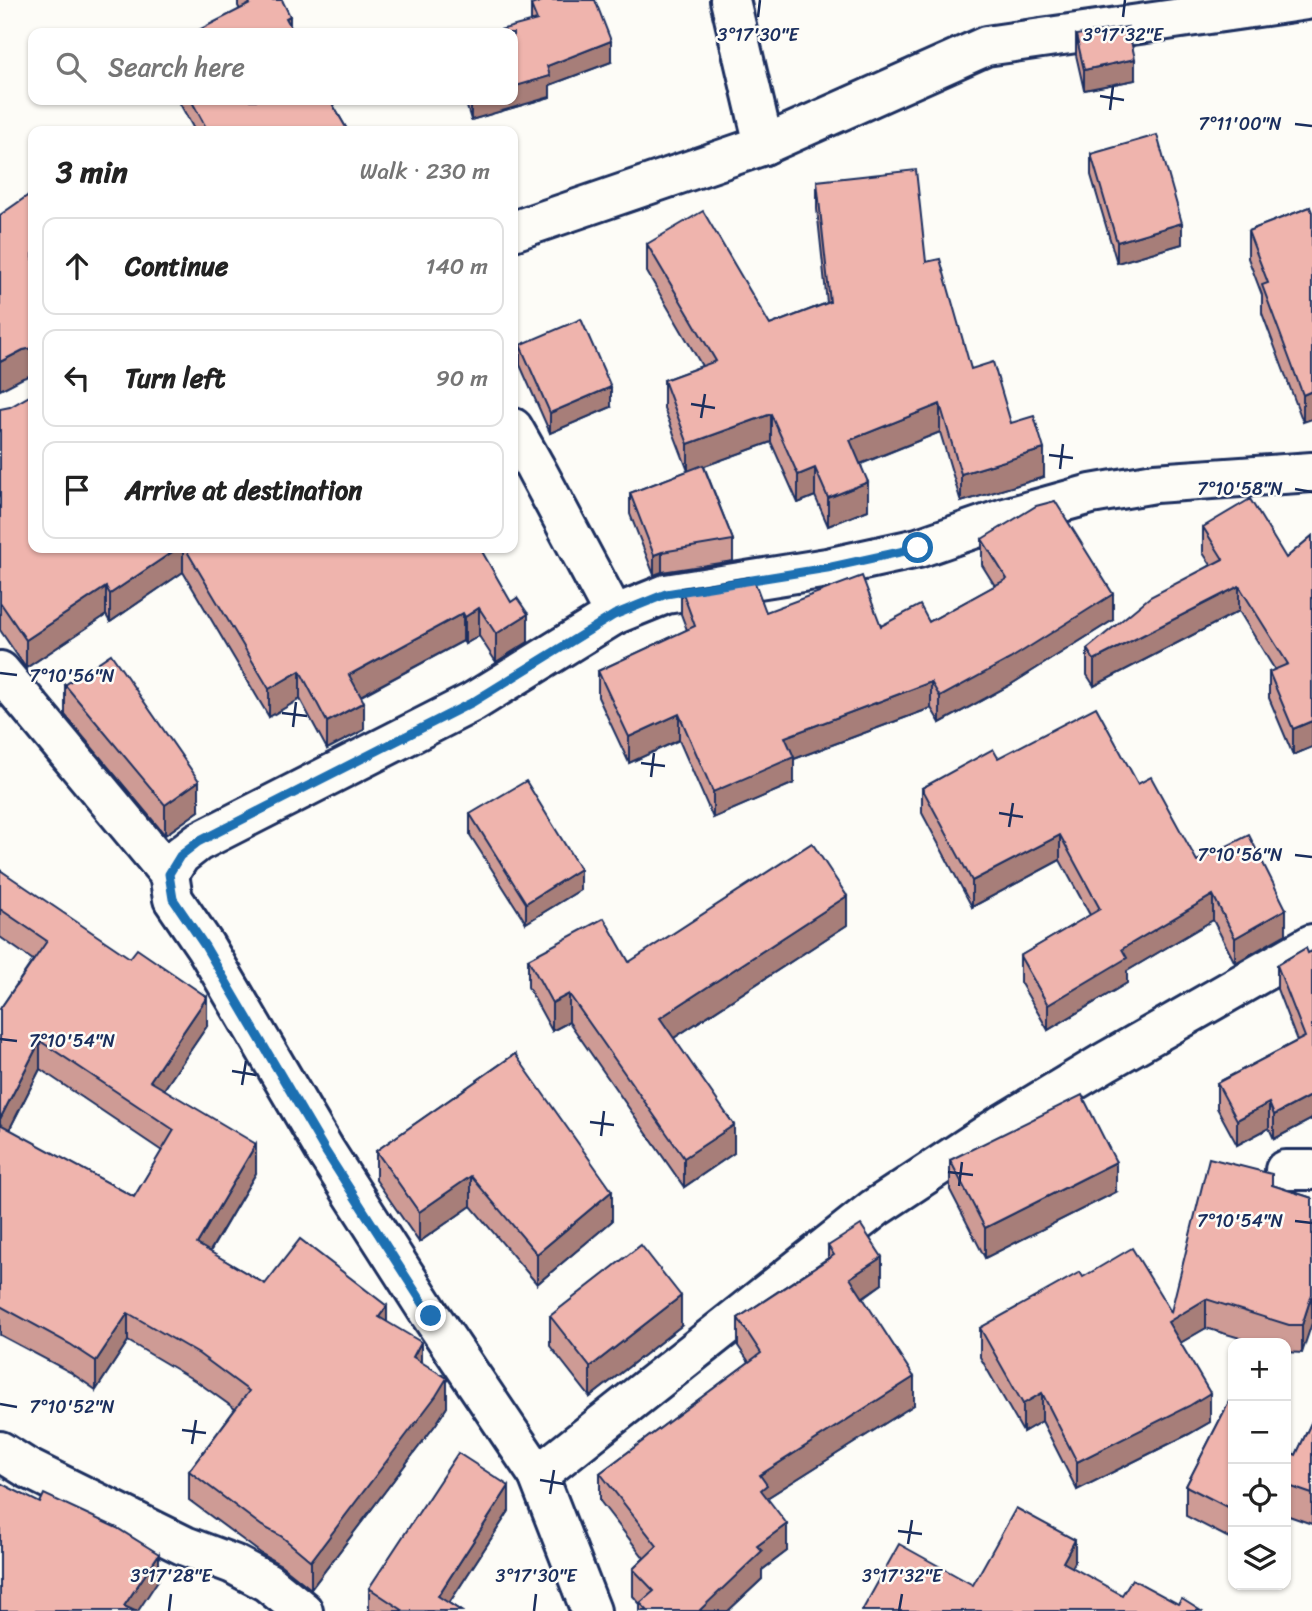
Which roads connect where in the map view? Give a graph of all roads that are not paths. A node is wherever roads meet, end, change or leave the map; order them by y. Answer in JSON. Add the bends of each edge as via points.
{"nodes":[{"id":1,"x":730,"y":0,"type":"edge"},
{"id":2,"x":1307,"y":0,"type":"edge"},
{"id":3,"x":764,"y":145,"type":"junction"},
{"id":4,"x":518,"y":229,"type":"edge"},
{"id":5,"x":518,"y":437,"type":"edge"},
{"id":6,"x":1312,"y":472,"type":"edge"},
{"id":7,"x":614,"y":615,"type":"junction"},
{"id":8,"x":0,"y":671,"type":"edge"},
{"id":9,"x":169,"y":874,"type":"junction"},
{"id":10,"x":1312,"y":944,"type":"edge"},
{"id":11,"x":0,"y":1451,"type":"edge"},
{"id":12,"x":538,"y":1475,"type":"junction"},
{"id":13,"x":547,"y":1570,"type":"dead end"},
{"id":14,"x":303,"y":1611,"type":"edge"},
{"id":15,"x":592,"y":1611,"type":"edge"}],
"edges":[{"from":1,"to":3,"type":"street"},
{"from":2,"to":3,"type":"street","via":[[986,46]]},
{"from":3,"to":4,"type":"street"},
{"from":5,"to":7,"type":"street"},
{"from":6,"to":7,"type":"street","via":[[1155,483],[1091,494],[918,548],[666,594]]},
{"from":7,"to":9,"type":"street","via":[[473,702],[198,842],[180,856]]},
{"from":8,"to":9,"type":"street"},
{"from":9,"to":12,"type":"street","via":[[173,899],[326,1152]]},
{"from":10,"to":12,"type":"street","via":[[1105,1062],[875,1208]]},
{"from":11,"to":14,"type":"street","via":[[186,1546],[233,1564],[267,1582]]},
{"from":12,"to":13,"type":"street"},
{"from":12,"to":15,"type":"street"}]}
